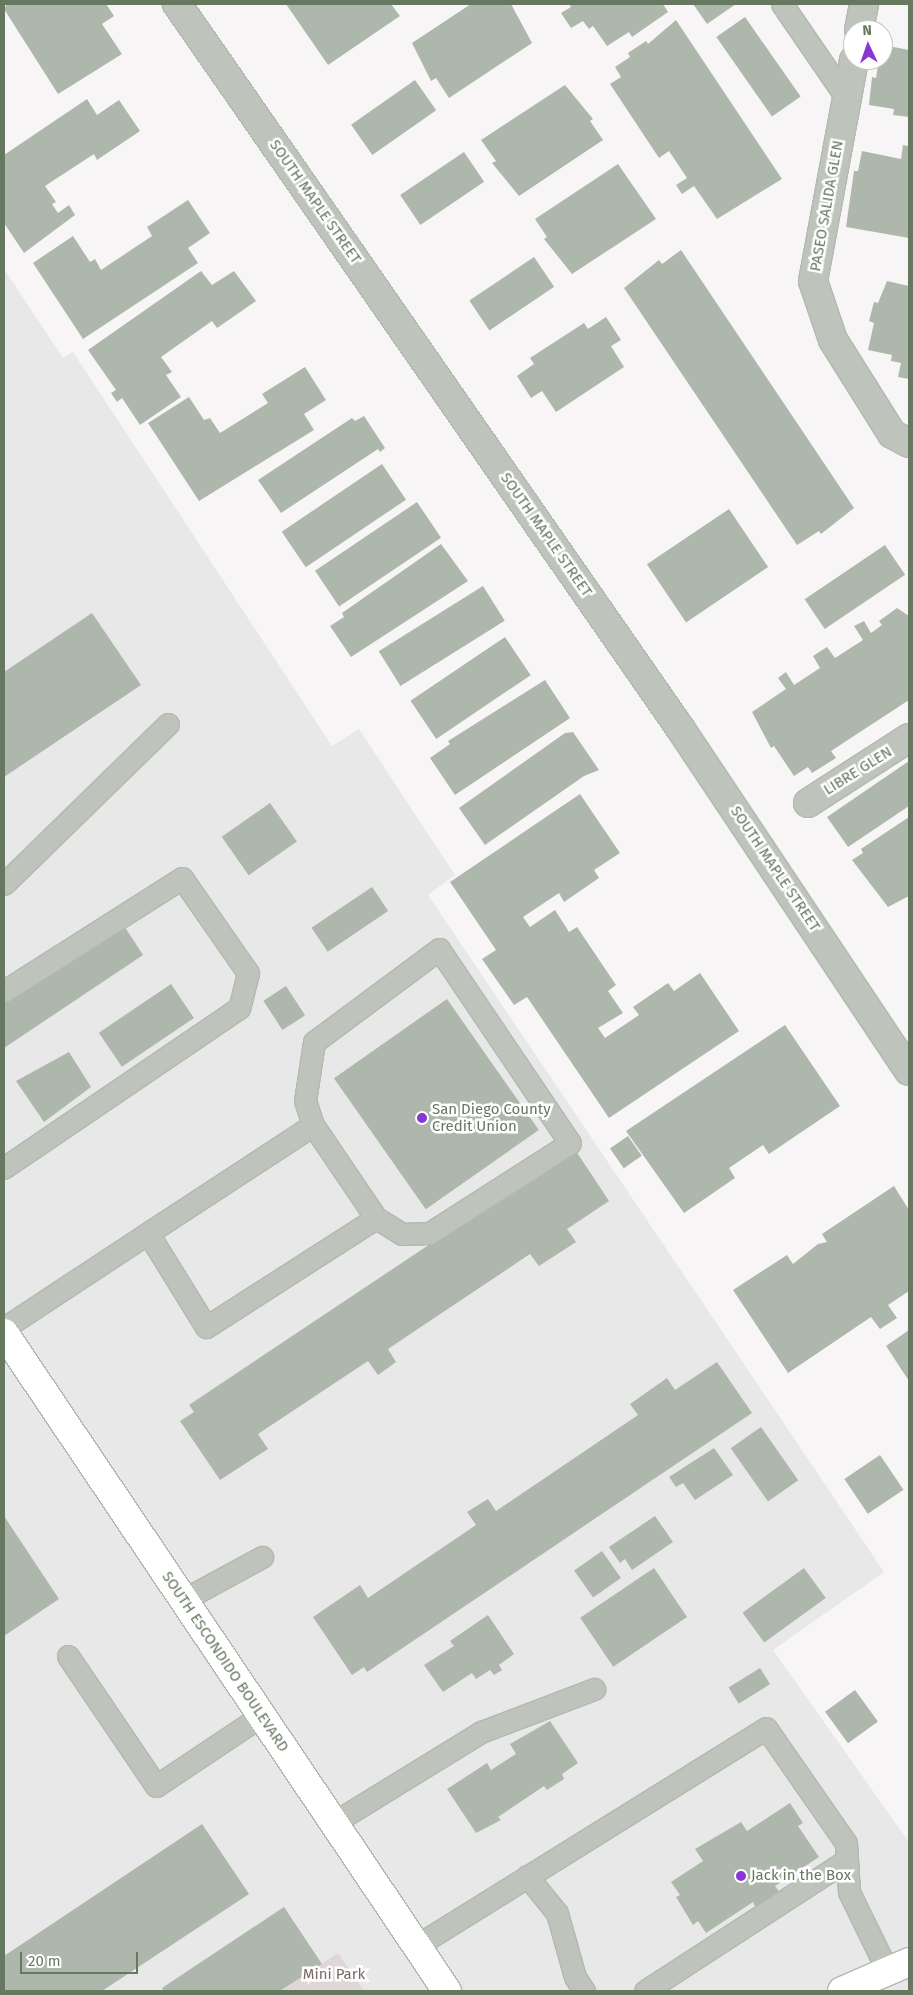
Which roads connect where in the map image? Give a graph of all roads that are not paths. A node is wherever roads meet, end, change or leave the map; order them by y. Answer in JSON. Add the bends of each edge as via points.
{"nodes":[{"id":1,"x":177,"y":4,"type":"edge"},
{"id":2,"x":782,"y":4,"type":"edge"},
{"id":3,"x":864,"y":4,"type":"edge"},
{"id":4,"x":861,"y":20,"type":"edge"},
{"id":5,"x":852,"y":70,"type":"edge"},
{"id":6,"x":847,"y":99,"type":"junction"},
{"id":7,"x":909,"y":443,"type":"edge"},
{"id":8,"x":168,"y":724,"type":"dead end"},
{"id":9,"x":909,"y":738,"type":"edge"},
{"id":10,"x":808,"y":803,"type":"dead end"},
{"id":11,"x":4,"y":884,"type":"edge"},
{"id":12,"x":4,"y":992,"type":"edge"},
{"id":13,"x":909,"y":1071,"type":"edge"},
{"id":14,"x":313,"y":1125,"type":"junction"},
{"id":15,"x":4,"y":1168,"type":"edge"},
{"id":16,"x":376,"y":1218,"type":"junction"},
{"id":17,"x":148,"y":1233,"type":"junction"},
{"id":18,"x":4,"y":1328,"type":"edge"},
{"id":19,"x":4,"y":1333,"type":"edge"},
{"id":20,"x":262,"y":1557,"type":"dead end"},
{"id":21,"x":183,"y":1600,"type":"junction"},
{"id":22,"x":68,"y":1656,"type":"dead end"},
{"id":23,"x":594,"y":1689,"type":"dead end"},
{"id":24,"x":261,"y":1716,"type":"junction"},
{"id":25,"x":333,"y":1823,"type":"junction"},
{"id":26,"x":847,"y":1860,"type":"junction"},
{"id":27,"x":527,"y":1876,"type":"junction"},
{"id":28,"x":416,"y":1946,"type":"junction"},
{"id":29,"x":898,"y":1966,"type":"edge"},
{"id":30,"x":447,"y":1991,"type":"edge"},
{"id":31,"x":584,"y":1991,"type":"edge"},
{"id":32,"x":645,"y":1991,"type":"edge"},
{"id":33,"x":842,"y":1991,"type":"edge"}],
"edges":[{"from":1,"to":13,"type":"street","name":"SOUTH MAPLE STREET","via":[[680,728]]},
{"from":2,"to":6,"type":"lane"},
{"from":3,"to":4,"type":"street"},
{"from":5,"to":6,"type":"street","name":"PASEO SALIDA GLEN"},
{"from":6,"to":7,"type":"street","name":"PASEO SALIDA GLEN","via":[[813,281],[833,340],[892,434]]},
{"from":8,"to":11,"type":"lane"},
{"from":9,"to":10,"type":"street","name":"LIBRE GLEN"},
{"from":12,"to":15,"type":"lane","via":[[182,878],[248,973],[239,1008]]},
{"from":14,"to":16,"type":"lane"},
{"from":14,"to":16,"type":"lane","via":[[305,1101],[314,1042],[438,949],[570,1143],[429,1234],[402,1234]]},
{"from":14,"to":17,"type":"lane"},
{"from":16,"to":17,"type":"lane","via":[[206,1327]]},
{"from":17,"to":18,"type":"lane"},
{"from":19,"to":21,"type":"main road","name":"SOUTH ESCONDIDO BOULEVARD"},
{"from":20,"to":21,"type":"lane"},
{"from":21,"to":24,"type":"main road","name":"SOUTH ESCONDIDO BOULEVARD"},
{"from":22,"to":24,"type":"lane","via":[[156,1786]]},
{"from":23,"to":25,"type":"lane","via":[[481,1732]]},
{"from":24,"to":25,"type":"main road","name":"SOUTH ESCONDIDO BOULEVARD"},
{"from":25,"to":28,"type":"main road","name":"SOUTH ESCONDIDO BOULEVARD"},
{"from":26,"to":27,"type":"lane","via":[[846,1843],[766,1728]]},
{"from":26,"to":29,"type":"lane","via":[[849,1892]]},
{"from":26,"to":32,"type":"lane"},
{"from":27,"to":28,"type":"lane"},
{"from":27,"to":31,"type":"lane","via":[[557,1913],[575,1977]]},
{"from":28,"to":30,"type":"main road","name":"SOUTH ESCONDIDO BOULEVARD"},
{"from":29,"to":33,"type":"main road"}]}
